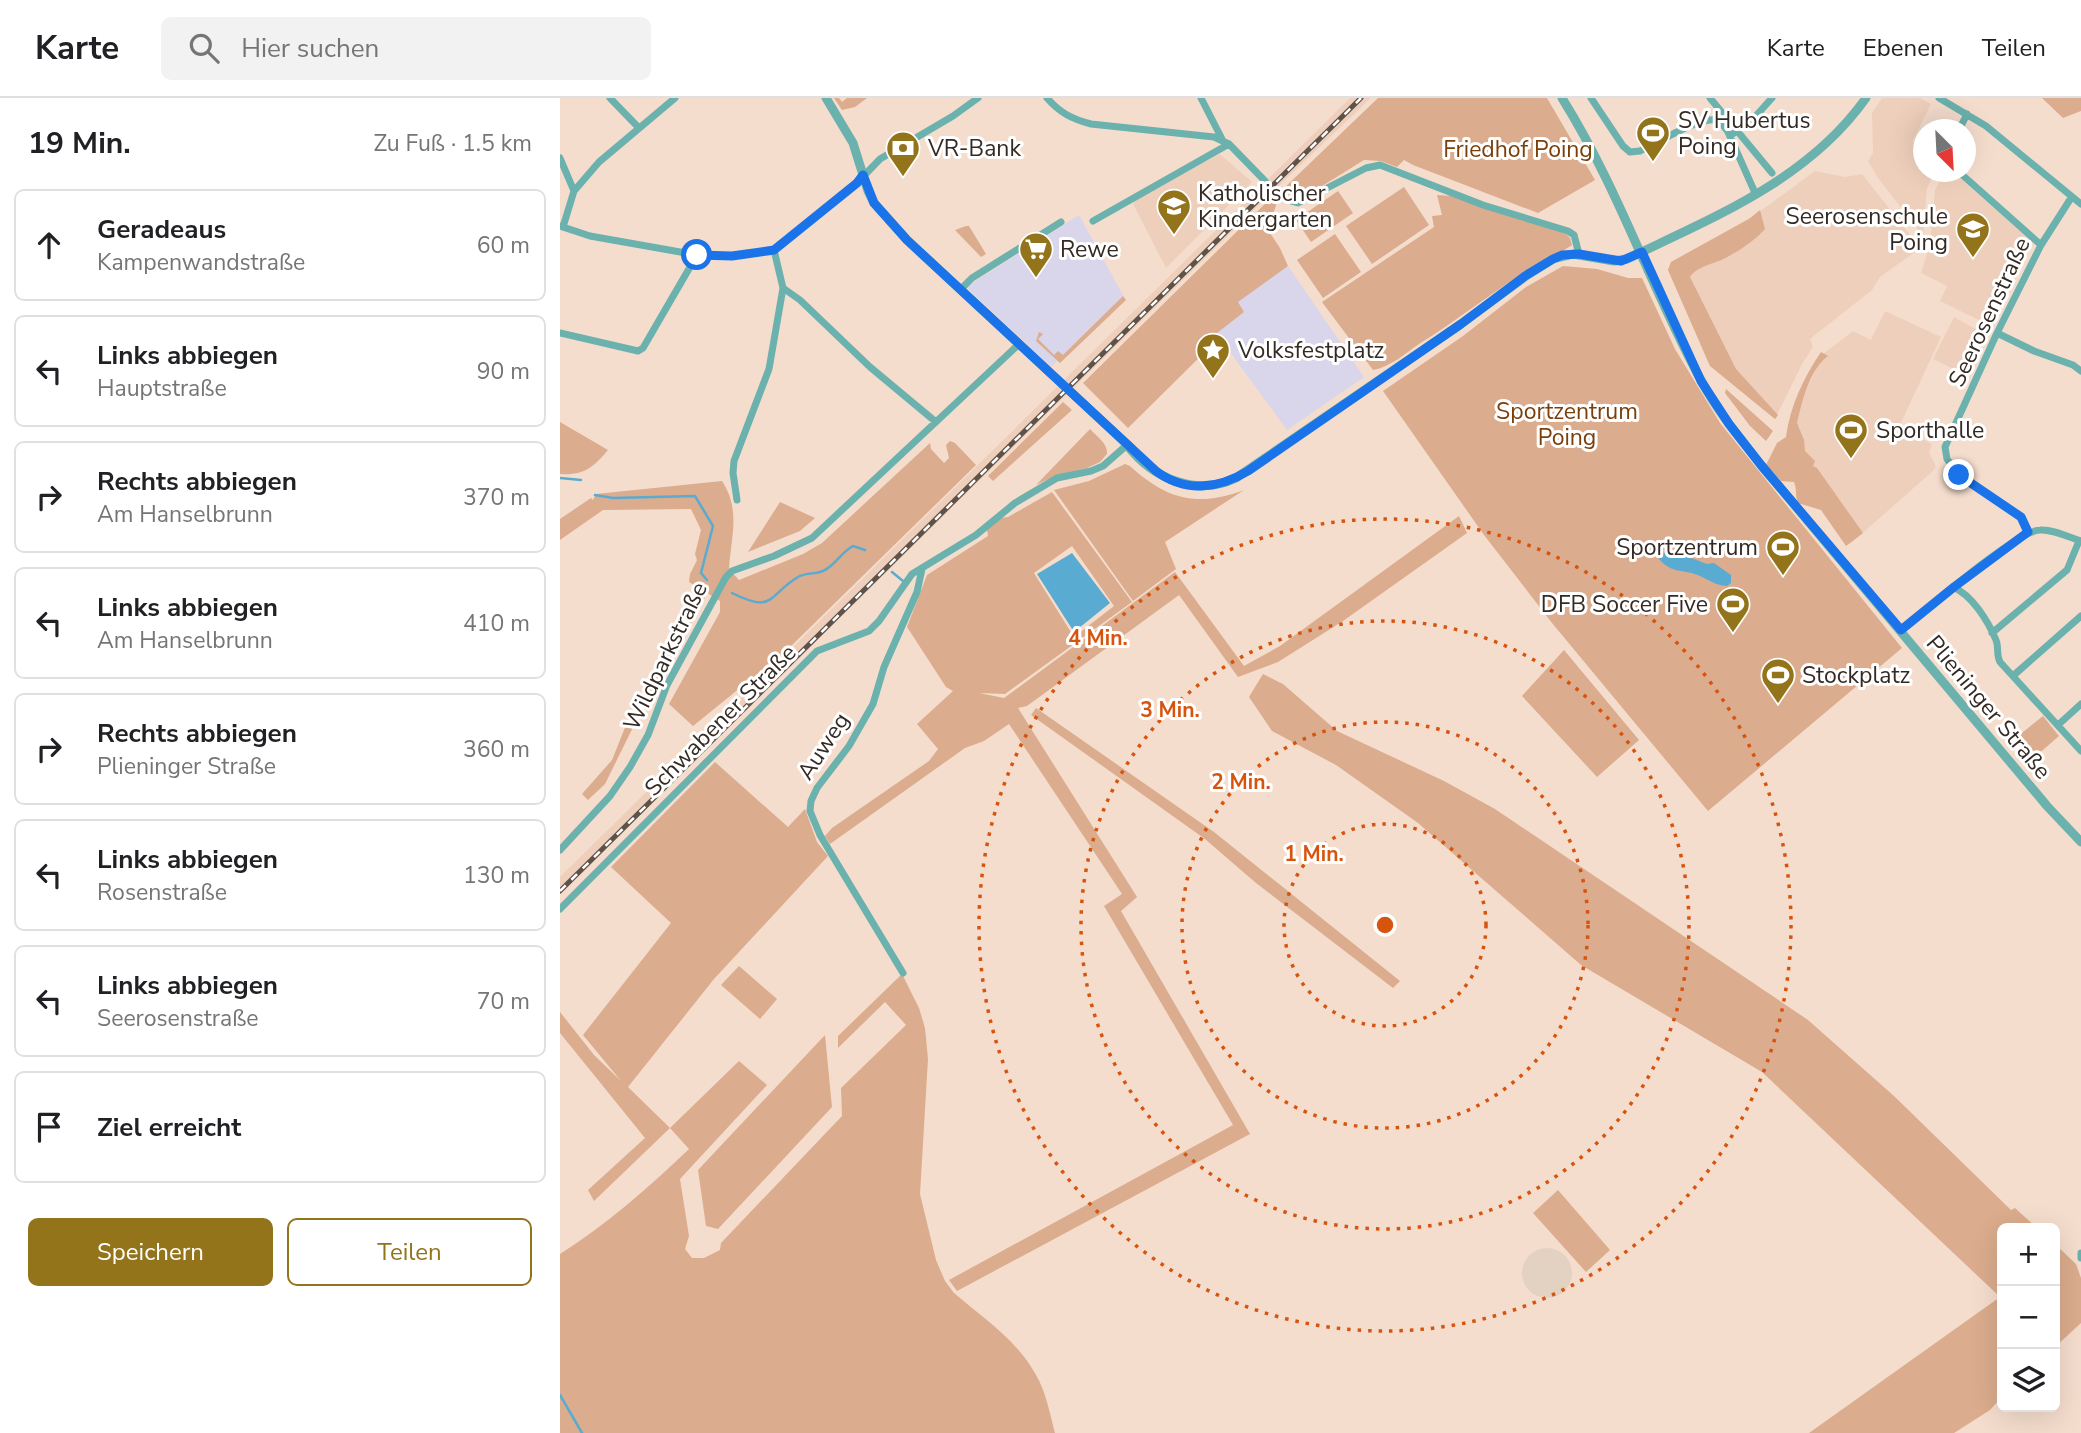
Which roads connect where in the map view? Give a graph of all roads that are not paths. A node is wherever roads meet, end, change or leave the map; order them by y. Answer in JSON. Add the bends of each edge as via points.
{"nodes":[{"id":1,"x":611,"y":98,"type":"edge"},
{"id":2,"x":675,"y":98,"type":"edge"},
{"id":3,"x":826,"y":98,"type":"edge"},
{"id":4,"x":978,"y":98,"type":"edge"},
{"id":5,"x":1047,"y":98,"type":"edge"},
{"id":6,"x":1201,"y":98,"type":"edge"},
{"id":7,"x":1563,"y":98,"type":"edge"},
{"id":8,"x":1591,"y":98,"type":"edge"},
{"id":9,"x":1710,"y":98,"type":"edge"},
{"id":10,"x":1772,"y":98,"type":"edge"},
{"id":11,"x":1866,"y":98,"type":"edge"},
{"id":12,"x":1939,"y":98,"type":"edge"},
{"id":13,"x":1967,"y":114,"type":"junction"},
{"id":14,"x":1964,"y":119,"type":"edge"},
{"id":15,"x":639,"y":128,"type":"junction"},
{"id":16,"x":1738,"y":131,"type":"junction"},
{"id":17,"x":1730,"y":136,"type":"junction"},
{"id":18,"x":1226,"y":142,"type":"junction"},
{"id":19,"x":560,"y":158,"type":"edge"},
{"id":20,"x":1772,"y":173,"type":"dead end"},
{"id":21,"x":863,"y":175,"type":"junction"},
{"id":22,"x":1265,"y":181,"type":"dead end"},
{"id":23,"x":1970,"y":182,"type":"edge"},
{"id":24,"x":1274,"y":190,"type":"dead end"},
{"id":25,"x":574,"y":191,"type":"junction"},
{"id":26,"x":1756,"y":195,"type":"junction"},
{"id":27,"x":2071,"y":198,"type":"junction"},
{"id":28,"x":2081,"y":204,"type":"edge"},
{"id":29,"x":1093,"y":221,"type":"dead end"},
{"id":30,"x":1061,"y":222,"type":"dead end"},
{"id":31,"x":562,"y":226,"type":"edge"},
{"id":32,"x":2041,"y":245,"type":"junction"},
{"id":33,"x":774,"y":250,"type":"junction"},
{"id":34,"x":1642,"y":252,"type":"junction"},
{"id":35,"x":1579,"y":254,"type":"junction"},
{"id":36,"x":697,"y":255,"type":"junction"},
{"id":37,"x":783,"y":288,"type":"junction"},
{"id":38,"x":961,"y":289,"type":"junction"},
{"id":39,"x":560,"y":333,"type":"edge"},
{"id":40,"x":1997,"y":333,"type":"junction"},
{"id":41,"x":1018,"y":345,"type":"junction"},
{"id":42,"x":2081,"y":371,"type":"edge"},
{"id":43,"x":936,"y":422,"type":"junction"},
{"id":44,"x":1128,"y":445,"type":"junction"},
{"id":45,"x":737,"y":500,"type":"dead end"},
{"id":46,"x":2028,"y":532,"type":"junction"},
{"id":47,"x":2080,"y":541,"type":"edge"},
{"id":48,"x":922,"y":568,"type":"junction"},
{"id":49,"x":1954,"y":587,"type":"junction"},
{"id":50,"x":2081,"y":616,"type":"edge"},
{"id":51,"x":1901,"y":630,"type":"junction"},
{"id":52,"x":1992,"y":633,"type":"junction"},
{"id":53,"x":2014,"y":675,"type":"junction"},
{"id":54,"x":2081,"y":704,"type":"edge"},
{"id":55,"x":2058,"y":725,"type":"junction"},
{"id":56,"x":2081,"y":751,"type":"edge"},
{"id":57,"x":2081,"y":842,"type":"edge"},
{"id":58,"x":560,"y":850,"type":"edge"},
{"id":59,"x":560,"y":909,"type":"edge"},
{"id":60,"x":904,"y":973,"type":"dead end"}],
"edges":[{"from":1,"to":15,"type":"street"},
{"from":2,"to":15,"type":"street"},
{"from":3,"to":21,"type":"street","via":[[853,143]]},
{"from":4,"to":21,"type":"street","via":[[880,159]]},
{"from":5,"to":18,"type":"street","via":[[1059,111],[1091,124],[1170,131]]},
{"from":6,"to":18,"type":"street"},
{"from":7,"to":34,"type":"street","name":"Plieninger Straße"},
{"from":8,"to":17,"type":"street","via":[[1630,152],[1712,118],[1719,120]]},
{"from":9,"to":16,"type":"street"},
{"from":10,"to":16,"type":"street"},
{"from":11,"to":26,"type":"street","via":[[1798,169]]},
{"from":12,"to":13,"type":"street"},
{"from":13,"to":14,"type":"street"},
{"from":13,"to":27,"type":"street"},
{"from":15,"to":25,"type":"street"},
{"from":16,"to":17,"type":"street"},
{"from":16,"to":20,"type":"street"},
{"from":17,"to":26,"type":"street"},
{"from":18,"to":22,"type":"street"},
{"from":18,"to":29,"type":"street"},
{"from":19,"to":25,"type":"street"},
{"from":21,"to":33,"type":"street"},
{"from":21,"to":38,"type":"street","via":[[882,213]]},
{"from":23,"to":32,"type":"street"},
{"from":24,"to":35,"type":"street","via":[[1298,203],[1380,165],[1483,205],[1568,231],[1574,235]]},
{"from":25,"to":31,"type":"street"},
{"from":26,"to":34,"type":"street"},
{"from":27,"to":28,"type":"street"},
{"from":27,"to":32,"type":"street","name":"Seerosenstraße"},
{"from":30,"to":38,"type":"street"},
{"from":31,"to":36,"type":"street","via":[[590,236]]},
{"from":32,"to":40,"type":"street","name":"Seerosenstraße"},
{"from":33,"to":36,"type":"street"},
{"from":33,"to":37,"type":"street"},
{"from":34,"to":35,"type":"street","via":[[1614,261]]},
{"from":34,"to":51,"type":"street","name":"Plieninger Straße","via":[[1701,381],[1729,424]]},
{"from":35,"to":44,"type":"street","via":[[1562,255],[1525,276],[1226,483],[1198,487],[1176,482],[1139,461]]},
{"from":36,"to":39,"type":"street","via":[[638,351]]},
{"from":37,"to":43,"type":"street"},
{"from":37,"to":45,"type":"street","via":[[769,369],[734,461]]},
{"from":38,"to":41,"type":"street"},
{"from":40,"to":42,"type":"street"},
{"from":40,"to":46,"type":"street","name":"Seerosenstraße","via":[[1947,441],[1947,459],[1959,475],[2021,517]]},
{"from":41,"to":43,"type":"street","name":"Wildparkstraße"},
{"from":41,"to":44,"type":"street"},
{"from":43,"to":58,"type":"street","name":"Wildparkstraße","via":[[806,542],[729,573],[667,685],[630,767]]},
{"from":44,"to":48,"type":"street","name":"Schwabener Straße","via":[[1103,466],[1043,485]]},
{"from":46,"to":47,"type":"street","via":[[2047,530]]},
{"from":46,"to":49,"type":"street"},
{"from":47,"to":52,"type":"street","via":[[2067,570]]},
{"from":48,"to":59,"type":"street","name":"Schwabener Straße","via":[[912,574],[869,631],[817,651]]},
{"from":48,"to":60,"type":"street","name":"Auweg","via":[[873,704],[817,788],[810,811]]},
{"from":49,"to":51,"type":"street"},
{"from":49,"to":52,"type":"street","via":[[1962,590]]},
{"from":50,"to":53,"type":"street"},
{"from":51,"to":57,"type":"street","name":"Plieninger Straße"},
{"from":52,"to":53,"type":"street","via":[[2000,662]]},
{"from":53,"to":55,"type":"street"},
{"from":54,"to":55,"type":"street"},
{"from":55,"to":56,"type":"street"}]}
